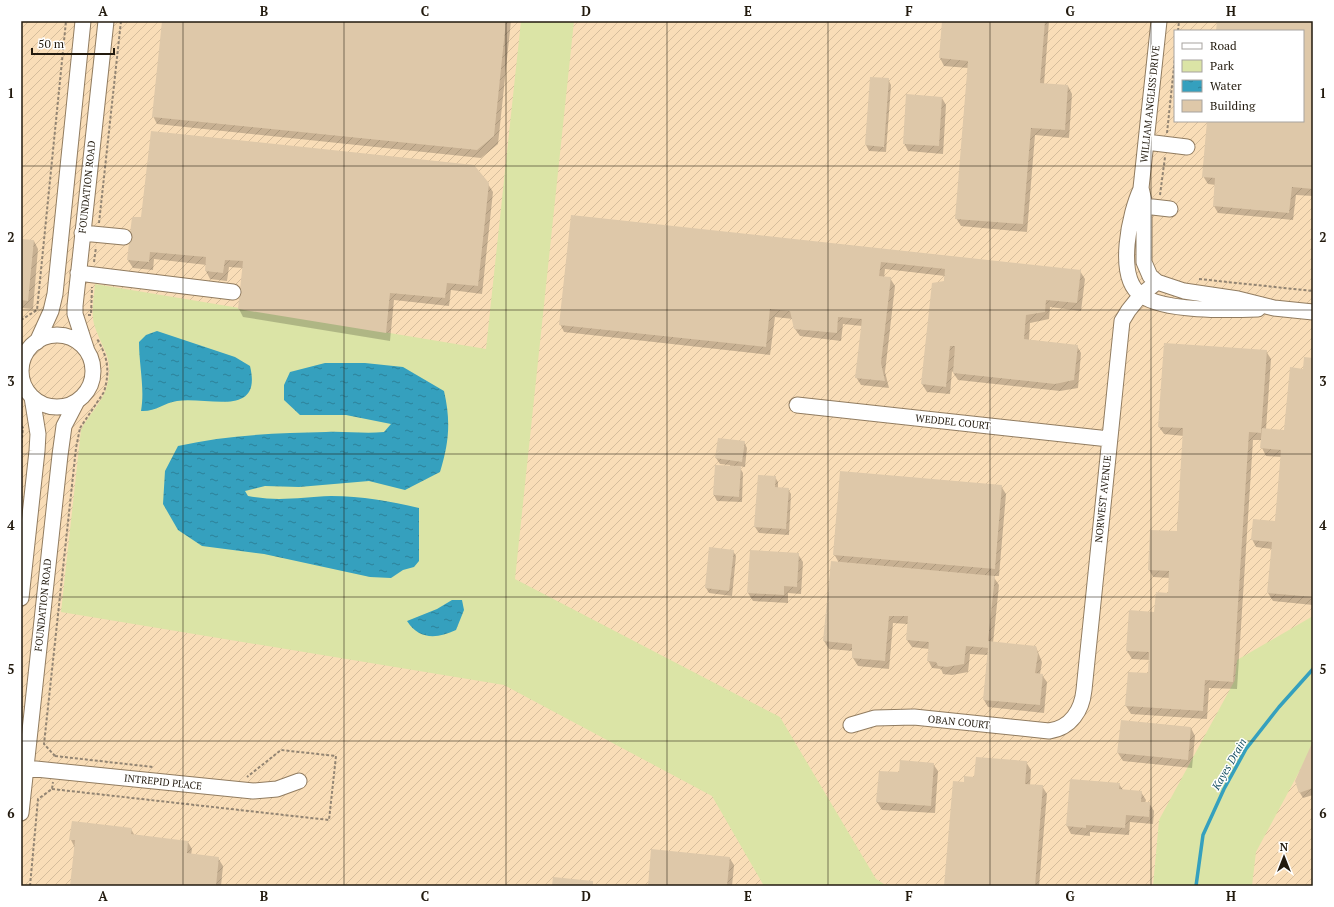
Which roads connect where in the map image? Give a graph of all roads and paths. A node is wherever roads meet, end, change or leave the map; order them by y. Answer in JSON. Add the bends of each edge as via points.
{"nodes":[{"id":1,"x":66,"y":21,"type":"edge"},
{"id":2,"x":83,"y":21,"type":"edge"},
{"id":3,"x":106,"y":21,"type":"edge"},
{"id":4,"x":1159,"y":21,"type":"edge"},
{"id":5,"x":1174,"y":66,"type":"edge"},
{"id":6,"x":1146,"y":142,"type":"junction"},
{"id":7,"x":1166,"y":145,"type":"junction"},
{"id":8,"x":1187,"y":147,"type":"dead end"},
{"id":9,"x":1139,"y":205,"type":"junction"},
{"id":10,"x":1165,"y":209,"type":"joint"},
{"id":11,"x":82,"y":233,"type":"junction"},
{"id":12,"x":124,"y":237,"type":"dead end"},
{"id":13,"x":78,"y":273,"type":"junction"},
{"id":14,"x":1198,"y":279,"type":"dead end"},
{"id":15,"x":1157,"y":282,"type":"junction"},
{"id":16,"x":1313,"y":291,"type":"edge"},
{"id":17,"x":233,"y":292,"type":"dead end"},
{"id":18,"x":1140,"y":295,"type":"junction"},
{"id":19,"x":1274,"y":308,"type":"junction"},
{"id":20,"x":1313,"y":312,"type":"edge"},
{"id":21,"x":21,"y":320,"type":"edge"},
{"id":22,"x":28,"y":349,"type":"edge"},
{"id":23,"x":87,"y":351,"type":"junction"},
{"id":24,"x":27,"y":392,"type":"edge"},
{"id":25,"x":77,"y":401,"type":"junction"},
{"id":26,"x":797,"y":405,"type":"dead end"},
{"id":27,"x":21,"y":426,"type":"edge"},
{"id":28,"x":80,"y":428,"type":"dead end"},
{"id":29,"x":1109,"y":439,"type":"junction"},
{"id":30,"x":21,"y":448,"type":"edge"},
{"id":31,"x":27,"y":543,"type":"junction"},
{"id":32,"x":50,"y":546,"type":"junction"},
{"id":33,"x":21,"y":598,"type":"edge"},
{"id":34,"x":851,"y":725,"type":"dead end"},
{"id":35,"x":1067,"y":725,"type":"joint"},
{"id":36,"x":26,"y":768,"type":"junction"},
{"id":37,"x":55,"y":771,"type":"junction"},
{"id":38,"x":300,"y":781,"type":"dead end"},
{"id":39,"x":21,"y":813,"type":"edge"},
{"id":40,"x":30,"y":886,"type":"edge"}],
"edges":[{"from":1,"to":21,"type":"path","via":[[37,310]]},
{"from":2,"to":22,"type":"street","via":[[55,294],[51,311]]},
{"from":3,"to":11,"type":"street","name":"FOUNDATION ROAD"},
{"from":4,"to":6,"type":"street","name":"WILLIAM ANGLISS DRIVE"},
{"from":5,"to":7,"type":"path"},
{"from":6,"to":7,"type":"street"},
{"from":6,"to":9,"type":"street","name":"WILLIAM ANGLISS DRIVE"},
{"from":7,"to":8,"type":"street"},
{"from":7,"to":10,"type":"path"},
{"from":9,"to":10,"type":"street"},
{"from":9,"to":15,"type":"street","name":"WILLIAM ANGLISS DRIVE","via":[[1144,262],[1150,276]]},
{"from":9,"to":18,"type":"street","name":"WILLIAM ANGLISS DRIVE","via":[[1126,252],[1127,268],[1132,283]]},
{"from":11,"to":12,"type":"street"},
{"from":11,"to":13,"type":"street","name":"FOUNDATION ROAD"},
{"from":13,"to":17,"type":"street"},
{"from":13,"to":23,"type":"street","name":"FOUNDATION ROAD","via":[[75,314]]},
{"from":14,"to":16,"type":"path"},
{"from":15,"to":18,"type":"street","name":"NORWEST AVENUE"},
{"from":15,"to":19,"type":"street","via":[[1184,291],[1238,299]]},
{"from":18,"to":19,"type":"street","via":[[1154,301],[1192,307],[1234,310]]},
{"from":18,"to":29,"type":"street","name":"NORWEST AVENUE","via":[[1122,321]]},
{"from":19,"to":20,"type":"street"},
{"from":22,"to":23,"type":"street","via":[[47,337],[58,336],[79,343]]},
{"from":22,"to":24,"type":"street","via":[[22,361],[21,372]]},
{"from":23,"to":25,"type":"street","via":[[93,373],[91,384]]},
{"from":24,"to":25,"type":"street","via":[[42,404],[54,407],[66,406]]},
{"from":24,"to":31,"type":"street","via":[[38,434],[38,451]]},
{"from":25,"to":32,"type":"street","name":"FOUNDATION ROAD","via":[[64,426]]},
{"from":26,"to":29,"type":"street","name":"WEDDEL COURT"},
{"from":27,"to":30,"type":"path"},
{"from":28,"to":37,"type":"path","via":[[44,744],[55,756]]},
{"from":29,"to":35,"type":"street","name":"NORWEST AVENUE","via":[[1083,699],[1077,713]]},
{"from":31,"to":32,"type":"street"},
{"from":31,"to":33,"type":"street"},
{"from":32,"to":36,"type":"street","name":"FOUNDATION ROAD"},
{"from":34,"to":35,"type":"street","name":"OBAN COURT","via":[[892,716],[1049,731]]},
{"from":36,"to":37,"type":"street","name":"INTREPID PLACE"},
{"from":36,"to":39,"type":"street","name":"FOUNDATION ROAD"},
{"from":37,"to":38,"type":"street","name":"INTREPID PLACE","via":[[253,792],[278,789]]},
{"from":37,"to":40,"type":"path","via":[[52,789],[38,799]]}]}
